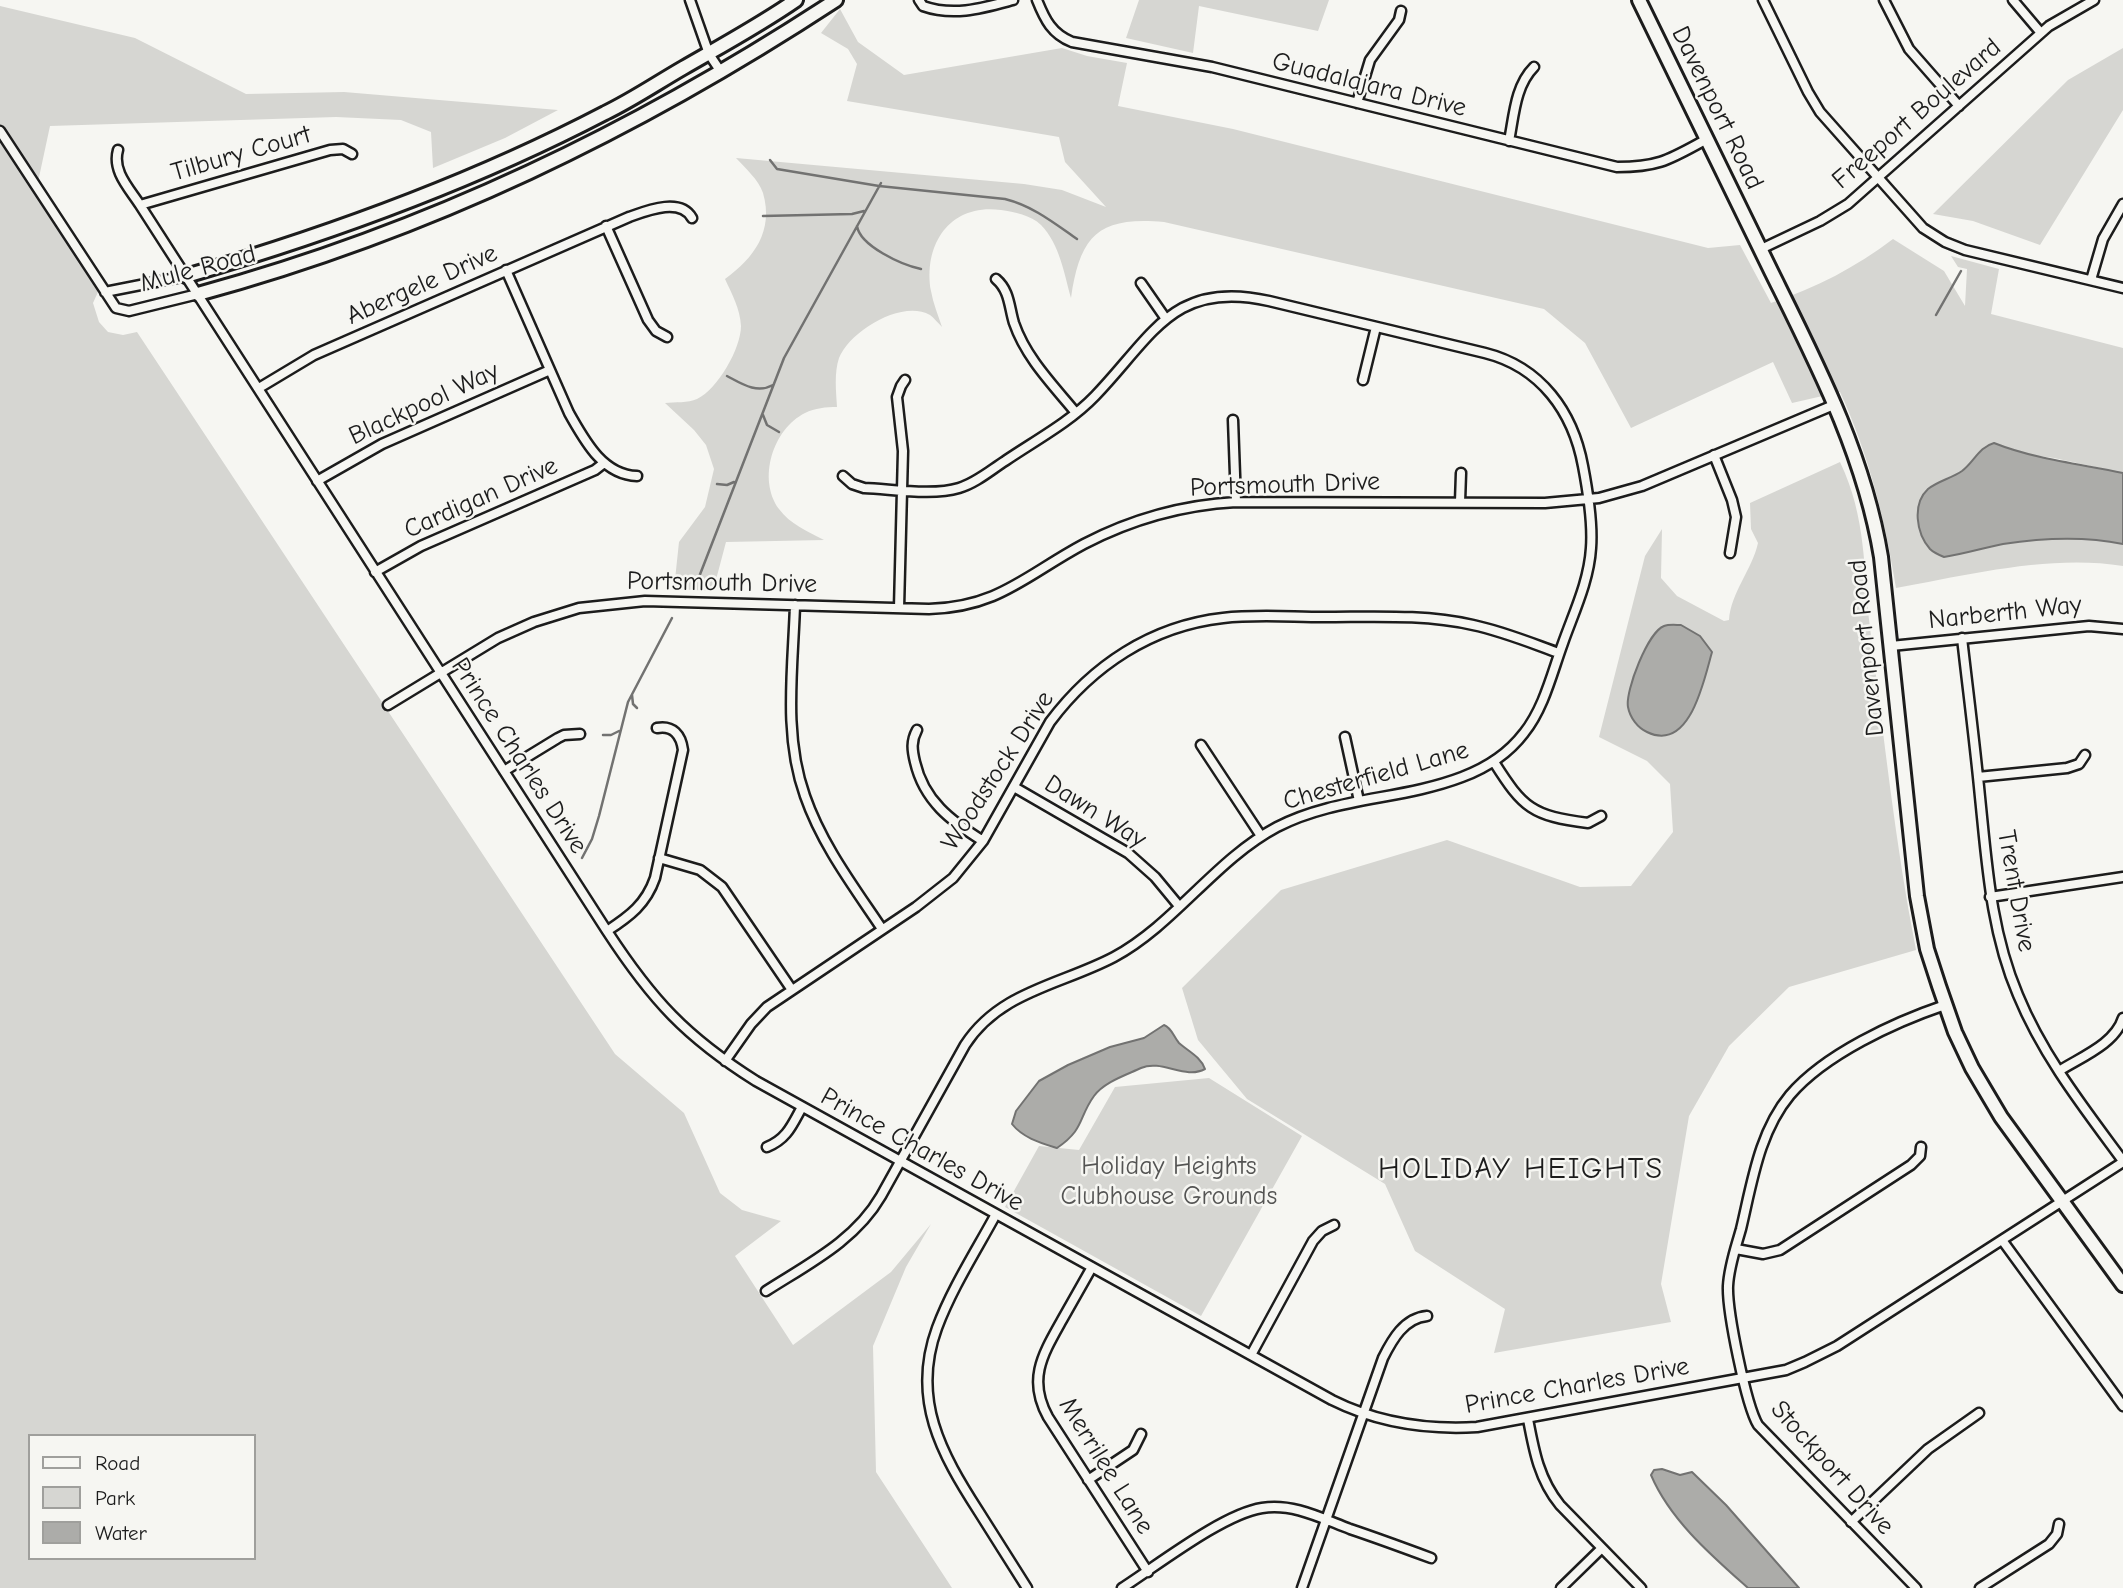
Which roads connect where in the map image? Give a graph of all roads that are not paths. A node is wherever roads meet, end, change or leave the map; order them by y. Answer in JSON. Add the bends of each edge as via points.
{"nodes":[{"id":1,"x":690,"y":0,"type":"edge"},
{"id":2,"x":796,"y":0,"type":"edge"},
{"id":3,"x":835,"y":0,"type":"edge"},
{"id":4,"x":919,"y":0,"type":"edge"},
{"id":5,"x":1013,"y":0,"type":"edge"},
{"id":6,"x":1037,"y":0,"type":"edge"},
{"id":7,"x":1639,"y":0,"type":"edge"},
{"id":8,"x":1763,"y":0,"type":"edge"},
{"id":9,"x":1884,"y":0,"type":"edge"},
{"id":10,"x":2013,"y":0,"type":"edge"},
{"id":11,"x":2094,"y":0,"type":"edge"},
{"id":12,"x":1402,"y":11,"type":"dead end"},
{"id":13,"x":2041,"y":33,"type":"junction"},
{"id":14,"x":709,"y":54,"type":"junction"},
{"id":15,"x":1534,"y":67,"type":"dead end"},
{"id":16,"x":721,"y":72,"type":"junction"},
{"id":17,"x":1357,"y":103,"type":"junction"},
{"id":18,"x":1959,"y":106,"type":"junction"},
{"id":19,"x":0,"y":131,"type":"edge"},
{"id":20,"x":1707,"y":139,"type":"junction"},
{"id":21,"x":1509,"y":141,"type":"junction"},
{"id":22,"x":118,"y":150,"type":"dead end"},
{"id":23,"x":352,"y":154,"type":"dead end"},
{"id":24,"x":1877,"y":179,"type":"junction"},
{"id":25,"x":2123,"y":204,"type":"edge"},
{"id":26,"x":140,"y":205,"type":"junction"},
{"id":27,"x":692,"y":218,"type":"dead end"},
{"id":28,"x":606,"y":226,"type":"junction"},
{"id":29,"x":1760,"y":249,"type":"junction"},
{"id":30,"x":506,"y":270,"type":"junction"},
{"id":31,"x":186,"y":276,"type":"junction"},
{"id":32,"x":996,"y":279,"type":"dead end"},
{"id":33,"x":2091,"y":280,"type":"junction"},
{"id":34,"x":1141,"y":283,"type":"dead end"},
{"id":35,"x":2123,"y":288,"type":"edge"},
{"id":36,"x":105,"y":292,"type":"junction"},
{"id":37,"x":198,"y":294,"type":"junction"},
{"id":38,"x":1166,"y":319,"type":"junction"},
{"id":39,"x":1376,"y":327,"type":"junction"},
{"id":40,"x":667,"y":337,"type":"dead end"},
{"id":41,"x":550,"y":370,"type":"junction"},
{"id":42,"x":905,"y":380,"type":"dead end"},
{"id":43,"x":1363,"y":380,"type":"dead end"},
{"id":44,"x":259,"y":388,"type":"junction"},
{"id":45,"x":1836,"y":404,"type":"junction"},
{"id":46,"x":1076,"y":413,"type":"junction"},
{"id":47,"x":1233,"y":420,"type":"dead end"},
{"id":48,"x":1714,"y":455,"type":"junction"},
{"id":49,"x":604,"y":463,"type":"junction"},
{"id":50,"x":1461,"y":473,"type":"dead end"},
{"id":51,"x":636,"y":476,"type":"dead end"},
{"id":52,"x":843,"y":477,"type":"dead end"},
{"id":53,"x":317,"y":481,"type":"junction"},
{"id":54,"x":901,"y":489,"type":"junction"},
{"id":55,"x":1587,"y":500,"type":"junction"},
{"id":56,"x":1236,"y":502,"type":"junction"},
{"id":57,"x":1460,"y":502,"type":"junction"},
{"id":58,"x":1730,"y":553,"type":"dead end"},
{"id":59,"x":375,"y":572,"type":"junction"},
{"id":60,"x":795,"y":605,"type":"junction"},
{"id":61,"x":899,"y":608,"type":"junction"},
{"id":62,"x":2123,"y":629,"type":"edge"},
{"id":63,"x":1962,"y":638,"type":"junction"},
{"id":64,"x":1891,"y":646,"type":"junction"},
{"id":65,"x":1559,"y":653,"type":"junction"},
{"id":66,"x":440,"y":672,"type":"junction"},
{"id":67,"x":388,"y":705,"type":"dead end"},
{"id":68,"x":657,"y":728,"type":"dead end"},
{"id":69,"x":917,"y":730,"type":"dead end"},
{"id":70,"x":580,"y":734,"type":"dead end"},
{"id":71,"x":1345,"y":737,"type":"dead end"},
{"id":72,"x":1201,"y":745,"type":"dead end"},
{"id":73,"x":2085,"y":755,"type":"dead end"},
{"id":74,"x":1494,"y":762,"type":"junction"},
{"id":75,"x":504,"y":771,"type":"junction"},
{"id":76,"x":1978,"y":777,"type":"junction"},
{"id":77,"x":1014,"y":787,"type":"junction"},
{"id":78,"x":1359,"y":801,"type":"junction"},
{"id":79,"x":1601,"y":816,"type":"dead end"},
{"id":80,"x":1262,"y":836,"type":"junction"},
{"id":81,"x":983,"y":841,"type":"junction"},
{"id":82,"x":659,"y":858,"type":"junction"},
{"id":83,"x":2123,"y":877,"type":"edge"},
{"id":84,"x":1990,"y":897,"type":"junction"},
{"id":85,"x":1179,"y":906,"type":"junction"},
{"id":86,"x":882,"y":929,"type":"junction"},
{"id":87,"x":607,"y":931,"type":"junction"},
{"id":88,"x":792,"y":990,"type":"junction"},
{"id":89,"x":1945,"y":1005,"type":"junction"},
{"id":90,"x":2123,"y":1018,"type":"edge"},
{"id":91,"x":725,"y":1061,"type":"junction"},
{"id":92,"x":2059,"y":1071,"type":"junction"},
{"id":93,"x":802,"y":1107,"type":"junction"},
{"id":94,"x":767,"y":1147,"type":"dead end"},
{"id":95,"x":1921,"y":1147,"type":"dead end"},
{"id":96,"x":900,"y":1161,"type":"junction"},
{"id":97,"x":2123,"y":1161,"type":"edge"},
{"id":98,"x":2062,"y":1201,"type":"junction"},
{"id":99,"x":996,"y":1214,"type":"junction"},
{"id":100,"x":1334,"y":1225,"type":"dead end"},
{"id":101,"x":2002,"y":1240,"type":"junction"},
{"id":102,"x":1735,"y":1249,"type":"junction"},
{"id":103,"x":1091,"y":1267,"type":"junction"},
{"id":104,"x":2123,"y":1285,"type":"edge"},
{"id":105,"x":766,"y":1291,"type":"dead end"},
{"id":106,"x":1427,"y":1316,"type":"dead end"},
{"id":107,"x":1251,"y":1355,"type":"junction"},
{"id":108,"x":1744,"y":1377,"type":"junction"},
{"id":109,"x":2123,"y":1406,"type":"edge"},
{"id":110,"x":1363,"y":1413,"type":"junction"},
{"id":111,"x":1979,"y":1413,"type":"dead end"},
{"id":112,"x":1528,"y":1419,"type":"junction"},
{"id":113,"x":1140,"y":1434,"type":"dead end"},
{"id":114,"x":1088,"y":1480,"type":"junction"},
{"id":115,"x":1326,"y":1520,"type":"junction"},
{"id":116,"x":1851,"y":1522,"type":"junction"},
{"id":117,"x":2059,"y":1524,"type":"dead end"},
{"id":118,"x":1602,"y":1548,"type":"junction"},
{"id":119,"x":1431,"y":1558,"type":"dead end"},
{"id":120,"x":1148,"y":1572,"type":"junction"},
{"id":121,"x":1027,"y":1588,"type":"edge"},
{"id":122,"x":1122,"y":1588,"type":"edge"},
{"id":123,"x":1302,"y":1588,"type":"edge"},
{"id":124,"x":1561,"y":1588,"type":"edge"},
{"id":125,"x":1641,"y":1588,"type":"edge"},
{"id":126,"x":1916,"y":1588,"type":"edge"},
{"id":127,"x":1980,"y":1588,"type":"edge"}],
"edges":[{"from":1,"to":14,"type":"street"},
{"from":2,"to":14,"type":"street","name":"Mule Road"},
{"from":3,"to":16,"type":"street","name":"Mule Road"},
{"from":4,"to":5,"type":"street","via":[[923,6],[952,13]]},
{"from":6,"to":17,"type":"street","name":"Guadalajara Drive","via":[[1048,25],[1073,42],[1212,67]]},
{"from":7,"to":20,"type":"street","name":"Davenport Road"},
{"from":8,"to":24,"type":"street","via":[[1814,103]]},
{"from":9,"to":18,"type":"street","via":[[1909,49]]},
{"from":10,"to":13,"type":"street"},
{"from":11,"to":13,"type":"street","name":"Freeport Boulevard"},
{"from":12,"to":17,"type":"street","via":[[1370,60]]},
{"from":13,"to":18,"type":"street","name":"Freeport Boulevard"},
{"from":14,"to":16,"type":"street"},
{"from":14,"to":31,"type":"street","name":"Mule Road","via":[[573,130],[414,200]]},
{"from":15,"to":21,"type":"street","via":[[1518,94]]},
{"from":16,"to":37,"type":"street","name":"Mule Road","via":[[559,160],[425,219]]},
{"from":17,"to":21,"type":"street","name":"Guadalajara Drive"},
{"from":18,"to":24,"type":"street","name":"Freeport Boulevard"},
{"from":19,"to":36,"type":"street"},
{"from":20,"to":21,"type":"street","name":"Guadalajara Drive","via":[[1644,167],[1617,167]]},
{"from":20,"to":29,"type":"street","name":"Davenport Road"},
{"from":22,"to":26,"type":"street","name":"Prince Charles Drive","via":[[118,171]]},
{"from":23,"to":26,"type":"street","name":"Tilbury Court","via":[[330,150]]},
{"from":24,"to":29,"type":"street","name":"Freeport Boulevard","via":[[1837,211]]},
{"from":24,"to":33,"type":"street","via":[[1923,228],[1945,242]]},
{"from":25,"to":33,"type":"street","via":[[2103,239]]},
{"from":26,"to":31,"type":"street","name":"Prince Charles Drive"},
{"from":27,"to":28,"type":"street","name":"Abergele Drive","via":[[680,208],[662,208]]},
{"from":28,"to":30,"type":"street","name":"Abergele Drive"},
{"from":28,"to":40,"type":"street","via":[[648,320]]},
{"from":29,"to":45,"type":"street","name":"Davenport Road"},
{"from":30,"to":41,"type":"street"},
{"from":30,"to":44,"type":"street","name":"Abergele Drive","via":[[314,355]]},
{"from":31,"to":36,"type":"street","name":"Mule Road"},
{"from":31,"to":37,"type":"street","name":"Prince Charles Drive"},
{"from":32,"to":46,"type":"street","via":[[1006,290],[1015,327],[1028,352]]},
{"from":33,"to":35,"type":"street"},
{"from":34,"to":38,"type":"street"},
{"from":36,"to":37,"type":"street","name":"Mule Road","via":[[116,308],[125,311]]},
{"from":37,"to":44,"type":"street","name":"Prince Charles Drive"},
{"from":38,"to":39,"type":"street","name":"Chesterfield Lane","via":[[1204,300],[1239,296]]},
{"from":38,"to":46,"type":"street","name":"Chesterfield Lane"},
{"from":39,"to":43,"type":"street"},
{"from":39,"to":55,"type":"street","name":"Chesterfield Lane","via":[[1495,355],[1534,376],[1573,428]]},
{"from":41,"to":49,"type":"street","via":[[575,422]]},
{"from":41,"to":53,"type":"street","name":"Blackpool Way","via":[[382,444]]},
{"from":42,"to":54,"type":"street","via":[[897,397],[903,443]]},
{"from":44,"to":53,"type":"street","name":"Prince Charles Drive"},
{"from":45,"to":48,"type":"street","name":"Portsmouth Drive"},
{"from":45,"to":64,"type":"street","name":"Davenport Road","via":[[1878,539]]},
{"from":46,"to":54,"type":"street","name":"Chesterfield Lane","via":[[961,488]]},
{"from":47,"to":56,"type":"street"},
{"from":48,"to":55,"type":"street","name":"Portsmouth Drive","via":[[1642,486]]},
{"from":48,"to":58,"type":"street","via":[[1736,517]]},
{"from":49,"to":51,"type":"street"},
{"from":49,"to":59,"type":"street","name":"Cardigan Drive","via":[[421,546]]},
{"from":50,"to":57,"type":"street"},
{"from":52,"to":54,"type":"street","name":"Chesterfield Lane","via":[[864,488]]},
{"from":53,"to":59,"type":"street","name":"Prince Charles Drive"},
{"from":54,"to":61,"type":"street"},
{"from":55,"to":57,"type":"street","name":"Portsmouth Drive"},
{"from":55,"to":65,"type":"street","name":"Chesterfield Lane","via":[[1592,537],[1589,563]]},
{"from":56,"to":57,"type":"street","name":"Portsmouth Drive"},
{"from":56,"to":61,"type":"street","name":"Portsmouth Drive","via":[[1191,506],[1129,523],[984,601],[947,609]]},
{"from":59,"to":66,"type":"street","name":"Prince Charles Drive"},
{"from":60,"to":61,"type":"street","name":"Portsmouth Drive"},
{"from":60,"to":66,"type":"street","name":"Portsmouth Drive","via":[[645,601],[579,608],[515,630]]},
{"from":60,"to":86,"type":"street","via":[[791,716],[800,780],[828,847]]},
{"from":62,"to":63,"type":"street","name":"Narberth Way","via":[[2090,626]]},
{"from":63,"to":64,"type":"street","name":"Narberth Way"},
{"from":63,"to":76,"type":"street","name":"Trent Drive"},
{"from":64,"to":89,"type":"street","name":"Davenport Road","via":[[1917,897]]},
{"from":65,"to":74,"type":"street","name":"Chesterfield Lane","via":[[1532,722]]},
{"from":65,"to":77,"type":"street","name":"Woodstock Drive","via":[[1493,629],[1426,618],[1240,617],[1185,625],[1136,645],[1085,681],[1050,722]]},
{"from":66,"to":67,"type":"street","name":"Portsmouth Drive"},
{"from":66,"to":75,"type":"street","name":"Prince Charles Drive"},
{"from":68,"to":82,"type":"street","via":[[673,730],[683,750]]},
{"from":69,"to":81,"type":"street","via":[[912,751],[930,797],[952,821]]},
{"from":70,"to":75,"type":"street","via":[[564,735]]},
{"from":71,"to":78,"type":"street"},
{"from":72,"to":80,"type":"street"},
{"from":73,"to":76,"type":"street","via":[[2079,764],[2067,768]]},
{"from":74,"to":78,"type":"street","name":"Chesterfield Lane","via":[[1453,781]]},
{"from":74,"to":79,"type":"street","via":[[1512,791],[1533,810],[1588,823]]},
{"from":75,"to":87,"type":"street","name":"Prince Charles Drive"},
{"from":76,"to":84,"type":"street","name":"Trent Drive"},
{"from":77,"to":81,"type":"street","name":"Woodstock Drive"},
{"from":77,"to":85,"type":"street","name":"Dawn Way","via":[[1128,853]]},
{"from":78,"to":80,"type":"street","name":"Chesterfield Lane","via":[[1308,814]]},
{"from":80,"to":85,"type":"street","name":"Chesterfield Lane"},
{"from":81,"to":86,"type":"street","name":"Woodstock Drive","via":[[944,886]]},
{"from":82,"to":87,"type":"street","via":[[643,902]]},
{"from":82,"to":88,"type":"street","via":[[700,870],[723,887]]},
{"from":83,"to":84,"type":"street"},
{"from":84,"to":92,"type":"street","name":"Trent Drive","via":[[2018,996]]},
{"from":85,"to":96,"type":"street","name":"Chesterfield Lane","via":[[1125,950],[1013,1000],[990,1016],[965,1045]]},
{"from":86,"to":88,"type":"street","name":"Woodstock Drive"},
{"from":87,"to":91,"type":"street","name":"Prince Charles Drive","via":[[661,1005]]},
{"from":88,"to":91,"type":"street","name":"Woodstock Drive","via":[[758,1016]]},
{"from":89,"to":98,"type":"street","name":"Davenport Road","via":[[1987,1094]]},
{"from":89,"to":102,"type":"street","name":"Stockport Drive","via":[[1866,1039],[1810,1076],[1789,1096],[1761,1147]]},
{"from":90,"to":92,"type":"street","via":[[2112,1038]]},
{"from":91,"to":93,"type":"street","name":"Prince Charles Drive"},
{"from":92,"to":97,"type":"street","name":"Trent Drive"},
{"from":93,"to":94,"type":"street","via":[[787,1134]]},
{"from":93,"to":96,"type":"street","name":"Prince Charles Drive"},
{"from":95,"to":102,"type":"street","via":[[1911,1165],[1789,1246],[1763,1254]]},
{"from":96,"to":99,"type":"street","name":"Prince Charles Drive"},
{"from":96,"to":105,"type":"street","name":"Chesterfield Lane","via":[[877,1204],[853,1232]]},
{"from":97,"to":98,"type":"street","name":"Prince Charles Drive"},
{"from":98,"to":101,"type":"street","name":"Prince Charles Drive"},
{"from":98,"to":104,"type":"street","name":"Davenport Road"},
{"from":99,"to":103,"type":"street","name":"Prince Charles Drive"},
{"from":99,"to":121,"type":"street","via":[[937,1328],[929,1365],[929,1398],[946,1458]]},
{"from":100,"to":107,"type":"street","via":[[1314,1241]]},
{"from":101,"to":108,"type":"street","name":"Prince Charles Drive","via":[[1815,1358],[1786,1370]]},
{"from":101,"to":109,"type":"street"},
{"from":102,"to":108,"type":"street","name":"Stockport Drive","via":[[1728,1293]]},
{"from":103,"to":107,"type":"street","name":"Prince Charles Drive"},
{"from":103,"to":114,"type":"street","name":"Merrilee Lane","via":[[1046,1349],[1037,1379],[1044,1410]]},
{"from":106,"to":110,"type":"street","via":[[1414,1319],[1395,1337]]},
{"from":107,"to":110,"type":"street","name":"Prince Charles Drive"},
{"from":108,"to":112,"type":"street","name":"Prince Charles Drive"},
{"from":108,"to":116,"type":"street","name":"Stockport Drive","via":[[1751,1411],[1762,1431]]},
{"from":110,"to":112,"type":"street","name":"Prince Charles Drive","via":[[1434,1428],[1484,1427]]},
{"from":110,"to":115,"type":"street"},
{"from":111,"to":116,"type":"street","via":[[1928,1449]]},
{"from":112,"to":118,"type":"street","via":[[1544,1482]]},
{"from":113,"to":114,"type":"street","via":[[1133,1450]]},
{"from":114,"to":120,"type":"street","name":"Merrilee Lane"},
{"from":115,"to":119,"type":"street"},
{"from":115,"to":120,"type":"street","via":[[1284,1507],[1253,1510],[1225,1522]]},
{"from":115,"to":123,"type":"street"},
{"from":116,"to":126,"type":"street","name":"Stockport Drive"},
{"from":117,"to":127,"type":"street","via":[[2049,1544]]},
{"from":118,"to":124,"type":"street"},
{"from":118,"to":125,"type":"street"},
{"from":120,"to":122,"type":"street"}]}
